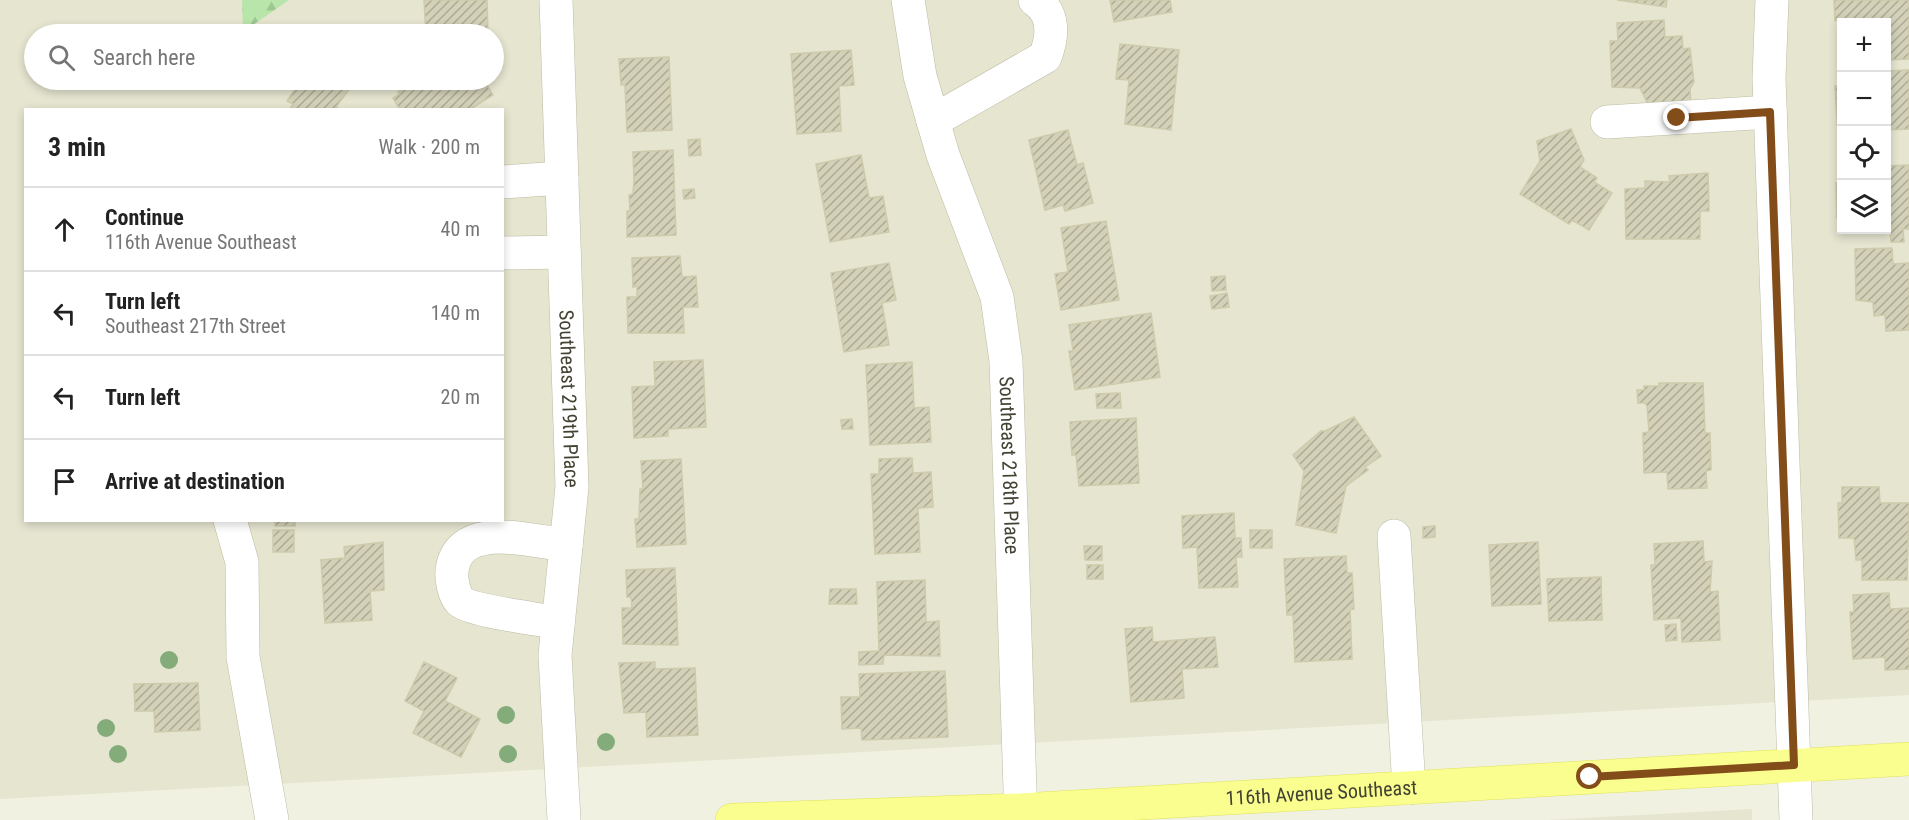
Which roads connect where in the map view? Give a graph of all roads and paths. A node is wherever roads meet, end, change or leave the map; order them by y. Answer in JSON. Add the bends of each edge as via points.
{"nodes":[{"id":1,"x":556,"y":0,"type":"edge"},
{"id":2,"x":908,"y":0,"type":"edge"},
{"id":3,"x":1035,"y":0,"type":"edge"},
{"id":4,"x":1772,"y":0,"type":"edge"},
{"id":5,"x":1770,"y":112,"type":"junction"},
{"id":6,"x":933,"y":121,"type":"junction"},
{"id":7,"x":1607,"y":123,"type":"dead end"},
{"id":8,"x":562,"y":178,"type":"junction"},
{"id":9,"x":504,"y":182,"type":"edge"},
{"id":10,"x":564,"y":252,"type":"junction"},
{"id":11,"x":504,"y":253,"type":"edge"},
{"id":12,"x":231,"y":522,"type":"edge"},
{"id":13,"x":1394,"y":536,"type":"dead end"},
{"id":14,"x":566,"y":544,"type":"junction"},
{"id":15,"x":558,"y":623,"type":"junction"},
{"id":16,"x":1909,"y":759,"type":"edge"},
{"id":17,"x":1794,"y":765,"type":"junction"},
{"id":18,"x":1409,"y":788,"type":"junction"},
{"id":19,"x":1021,"y":815,"type":"edge"},
{"id":20,"x":272,"y":820,"type":"edge"},
{"id":21,"x":564,"y":820,"type":"edge"},
{"id":22,"x":732,"y":820,"type":"edge"},
{"id":23,"x":1796,"y":820,"type":"edge"}],
"edges":[{"from":1,"to":8,"type":"street","name":"Southeast 219th Place"},
{"from":2,"to":6,"type":"street","name":"Southeast 218th Place","via":[[920,76]]},
{"from":3,"to":6,"type":"street","via":[[1042,5],[1051,24],[1051,43],[1045,57]]},
{"from":4,"to":5,"type":"street"},
{"from":5,"to":7,"type":"street"},
{"from":5,"to":17,"type":"street"},
{"from":6,"to":19,"type":"street","name":"Southeast 218th Place","via":[[997,297],[1006,362]]},
{"from":8,"to":9,"type":"street"},
{"from":8,"to":10,"type":"street","name":"Southeast 219th Place"},
{"from":10,"to":11,"type":"street"},
{"from":10,"to":14,"type":"street","name":"Southeast 219th Place","via":[[572,487]]},
{"from":12,"to":20,"type":"street","via":[[242,562],[243,657]]},
{"from":13,"to":18,"type":"street"},
{"from":14,"to":15,"type":"street","name":"Southeast 219th Place"},
{"from":14,"to":15,"type":"street","via":[[483,537],[468,542],[457,555],[452,571],[460,601],[475,608]]},
{"from":15,"to":21,"type":"street","name":"Southeast 219th Place","via":[[555,655]]},
{"from":16,"to":17,"type":"main road","name":"116th Avenue Southeast"},
{"from":17,"to":18,"type":"main road","name":"116th Avenue Southeast"},
{"from":17,"to":23,"type":"street"},
{"from":18,"to":19,"type":"main road","name":"116th Avenue Southeast"},
{"from":19,"to":22,"type":"main road","name":"116th Avenue Southeast"}]}
